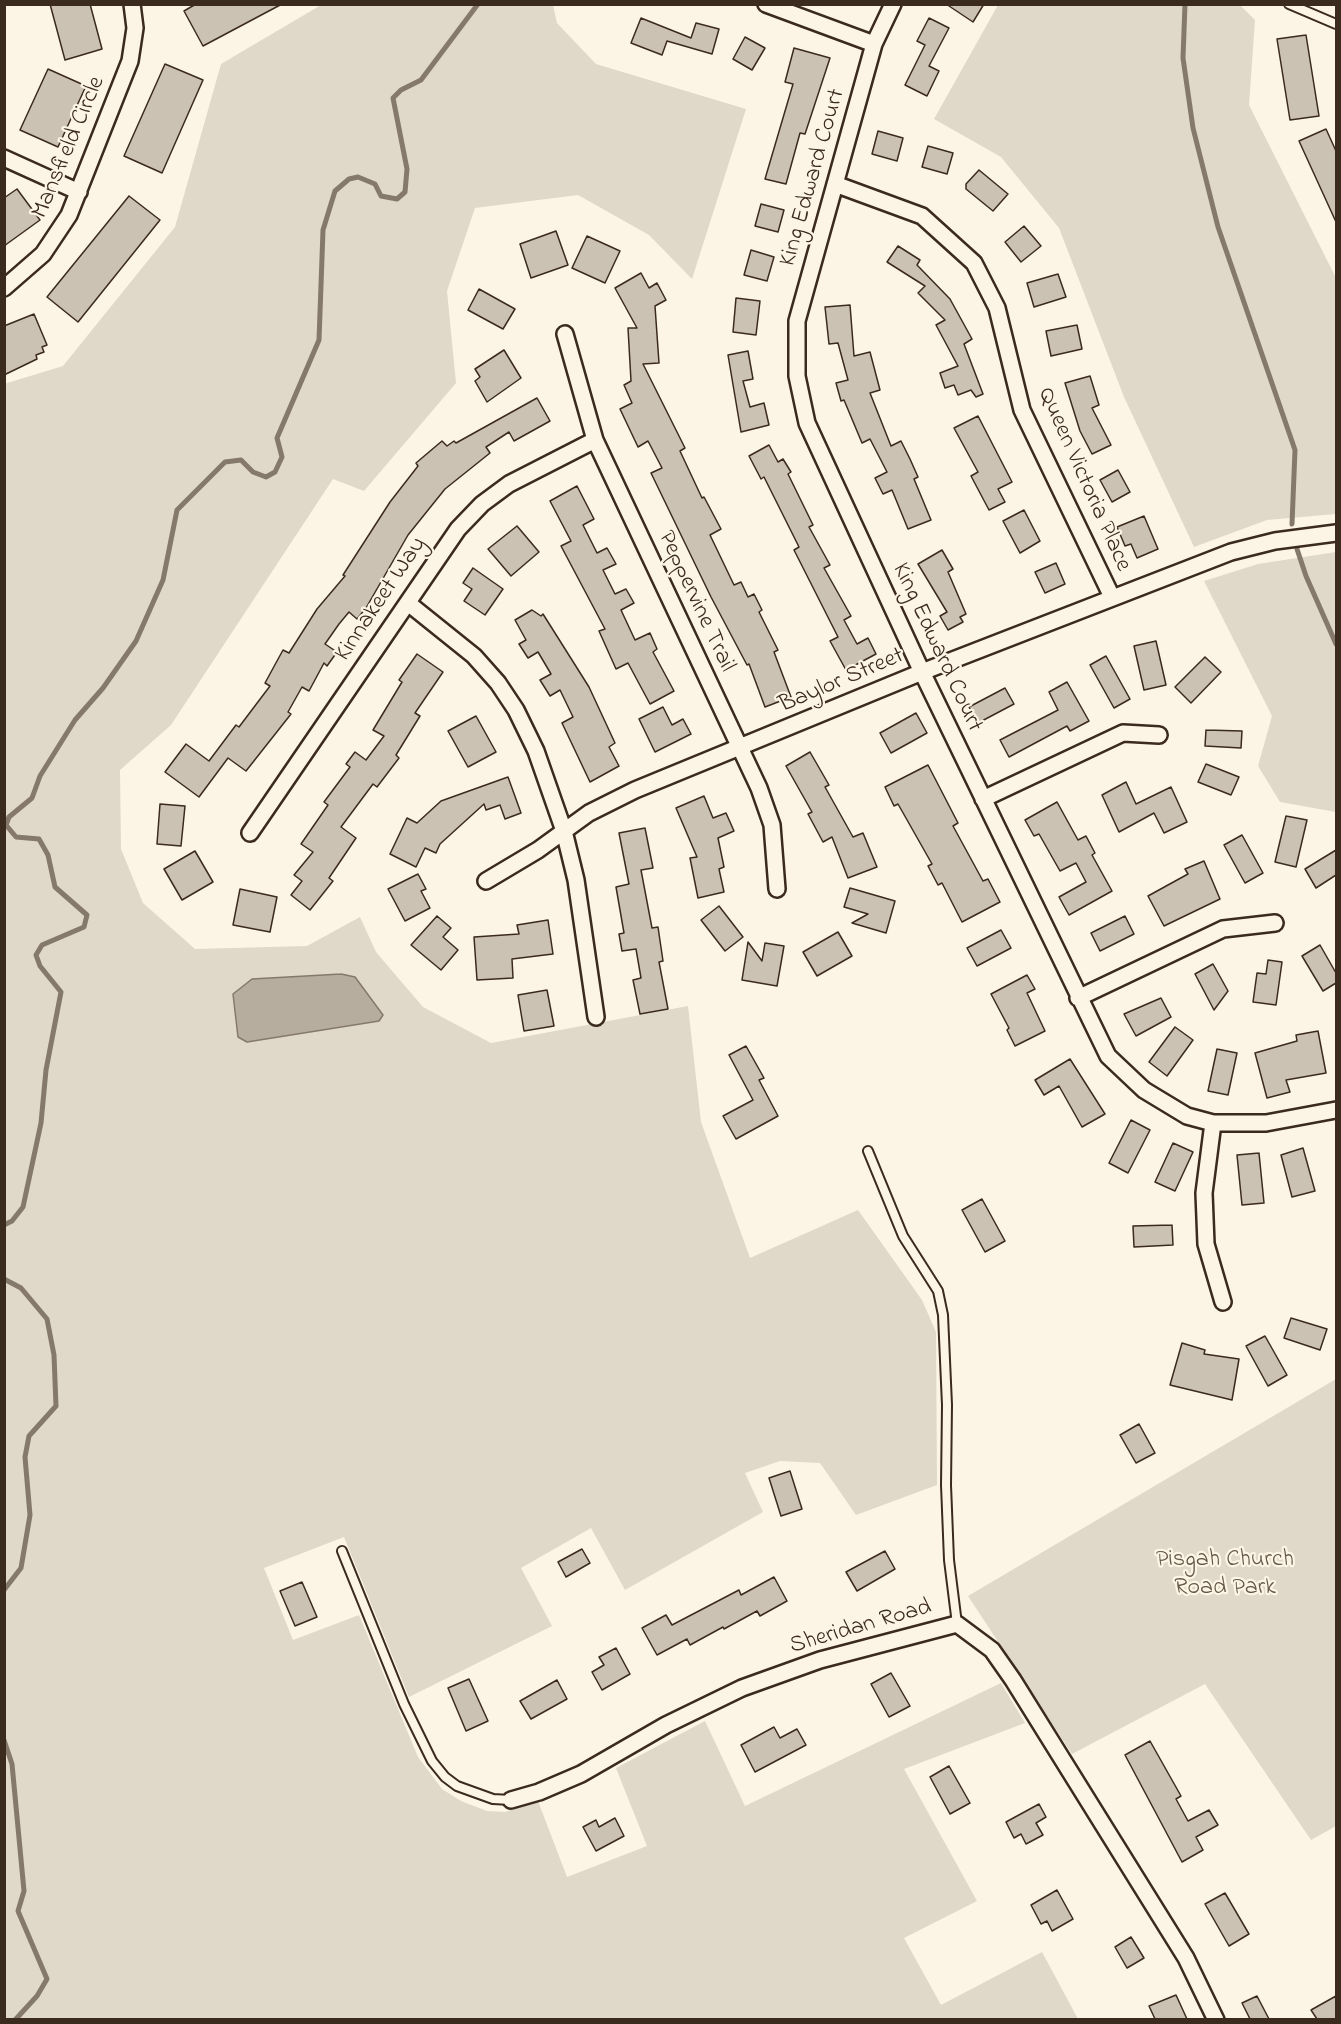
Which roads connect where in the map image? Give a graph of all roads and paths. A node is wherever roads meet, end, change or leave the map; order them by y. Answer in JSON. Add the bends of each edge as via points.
{"nodes":[{"id":1,"x":132,"y":4,"type":"edge"},
{"id":2,"x":766,"y":4,"type":"edge"},
{"id":3,"x":893,"y":4,"type":"edge"},
{"id":4,"x":1288,"y":4,"type":"edge"},
{"id":5,"x":1336,"y":24,"type":"edge"},
{"id":6,"x":874,"y":44,"type":"junction"},
{"id":7,"x":4,"y":158,"type":"edge"},
{"id":8,"x":835,"y":184,"type":"junction"},
{"id":9,"x":79,"y":192,"type":"junction"},
{"id":10,"x":4,"y":288,"type":"edge"},
{"id":11,"x":565,"y":334,"type":"dead end"},
{"id":12,"x":595,"y":440,"type":"junction"},
{"id":13,"x":1336,"y":533,"type":"edge"},
{"id":14,"x":1112,"y":597,"type":"junction"},
{"id":15,"x":408,"y":603,"type":"junction"},
{"id":16,"x":922,"y":672,"type":"junction"},
{"id":17,"x":1159,"y":735,"type":"dead end"},
{"id":18,"x":740,"y":749,"type":"junction"},
{"id":19,"x":983,"y":799,"type":"junction"},
{"id":20,"x":564,"y":831,"type":"junction"},
{"id":21,"x":250,"y":832,"type":"dead end"},
{"id":22,"x":486,"y":881,"type":"dead end"},
{"id":23,"x":777,"y":889,"type":"dead end"},
{"id":24,"x":1275,"y":923,"type":"dead end"},
{"id":25,"x":1078,"y":998,"type":"junction"},
{"id":26,"x":596,"y":1017,"type":"dead end"},
{"id":27,"x":1336,"y":1110,"type":"edge"},
{"id":28,"x":1213,"y":1123,"type":"junction"},
{"id":29,"x":868,"y":1151,"type":"dead end"},
{"id":30,"x":1223,"y":1302,"type":"dead end"},
{"id":31,"x":342,"y":1551,"type":"dead end"},
{"id":32,"x":957,"y":1624,"type":"junction"},
{"id":33,"x":511,"y":1800,"type":"joint"},
{"id":34,"x":1216,"y":2019,"type":"edge"}],
"edges":[{"from":1,"to":9,"type":"street","name":"Mansfield Circle","via":[[135,28],[130,61]]},
{"from":2,"to":6,"type":"street"},
{"from":3,"to":6,"type":"street","name":"King Edward Court"},
{"from":4,"to":5,"type":"lane"},
{"from":6,"to":8,"type":"street","name":"King Edward Court"},
{"from":7,"to":9,"type":"street"},
{"from":8,"to":14,"type":"street","name":"Queen Victoria Place","via":[[921,216],[974,262],[997,308],[1022,410]]},
{"from":8,"to":16,"type":"street","name":"King Edward Court","via":[[797,321],[797,376],[807,423]]},
{"from":9,"to":10,"type":"street","name":"Mansfield Circle","via":[[57,236],[28,269]]},
{"from":11,"to":12,"type":"street","name":"Peppervine Trail"},
{"from":12,"to":15,"type":"street","name":"Kinnakeet Way","via":[[509,484],[482,504],[458,529]]},
{"from":12,"to":18,"type":"street","name":"Peppervine Trail"},
{"from":13,"to":14,"type":"street","name":"Baylor Street","via":[[1231,552]]},
{"from":14,"to":16,"type":"street","name":"Baylor Street"},
{"from":15,"to":20,"type":"street","via":[[474,656],[516,710],[536,751]]},
{"from":15,"to":21,"type":"street","name":"Kinnakeet Way"},
{"from":16,"to":18,"type":"street","name":"Baylor Street"},
{"from":16,"to":19,"type":"street","name":"King Edward Court"},
{"from":17,"to":19,"type":"street","via":[[1123,733]]},
{"from":18,"to":20,"type":"street","name":"Baylor Street","via":[[635,790],[589,813]]},
{"from":18,"to":23,"type":"street","name":"Peppervine Trail","via":[[772,825]]},
{"from":19,"to":25,"type":"street","name":"King Edward Court"},
{"from":20,"to":22,"type":"street","name":"Baylor Street"},
{"from":20,"to":26,"type":"street","via":[[576,880]]},
{"from":24,"to":25,"type":"street","via":[[1223,929]]},
{"from":25,"to":28,"type":"street","name":"King Edward Court","via":[[1108,1056],[1143,1090],[1187,1116]]},
{"from":27,"to":28,"type":"street","name":"King Edward Court","via":[[1266,1123]]},
{"from":28,"to":30,"type":"street","via":[[1204,1193],[1206,1244]]},
{"from":29,"to":32,"type":"lane","via":[[903,1236],[938,1291],[943,1315],[949,1560]]},
{"from":31,"to":33,"type":"lane","via":[[404,1704],[432,1761],[458,1786],[493,1799]]},
{"from":32,"to":33,"type":"street","name":"Sheridan Road","via":[[820,1660],[742,1688],[666,1725],[581,1774]]},
{"from":32,"to":34,"type":"street","name":"Sheridan Road","via":[[992,1650],[1013,1680],[1186,1958]]}]}
